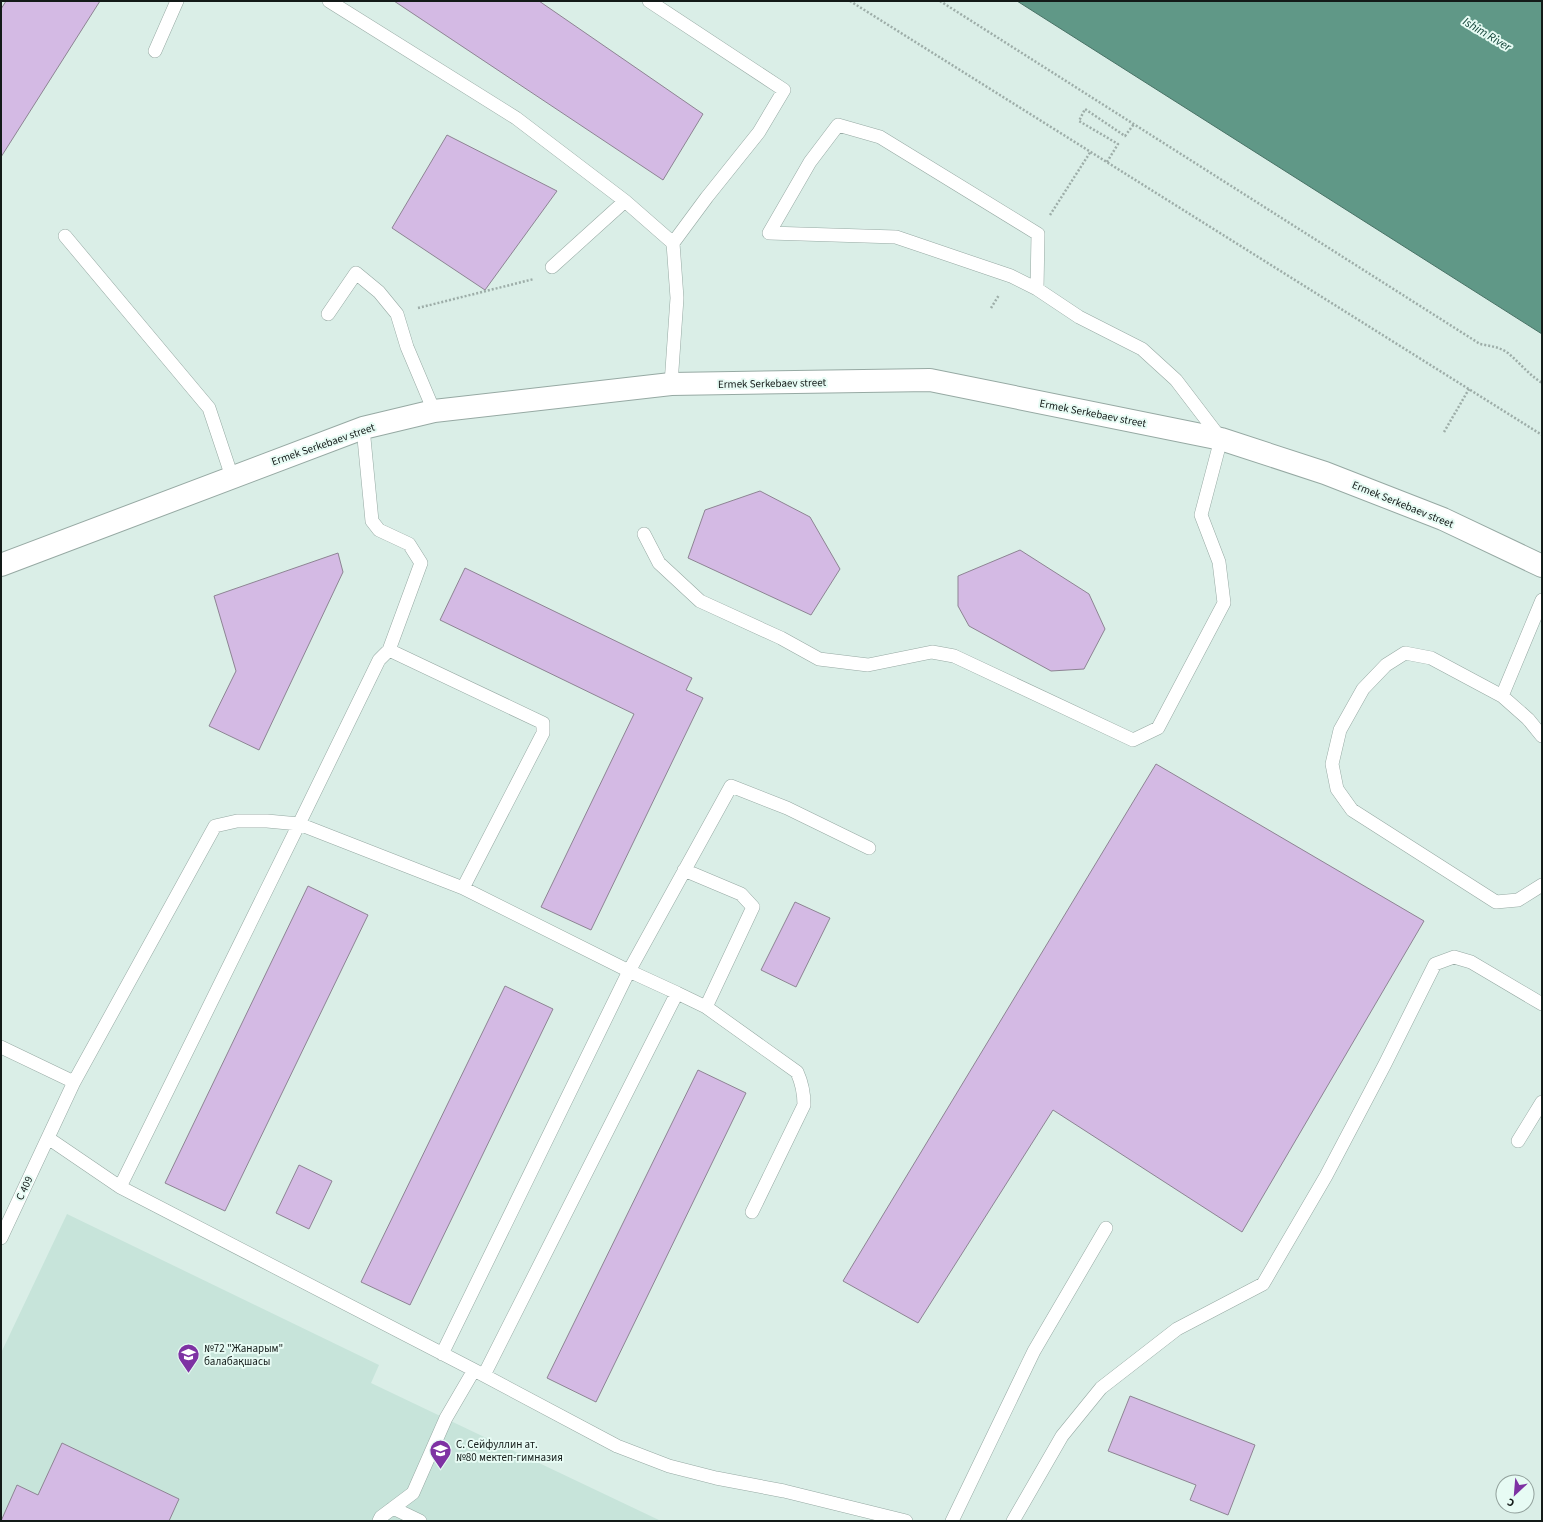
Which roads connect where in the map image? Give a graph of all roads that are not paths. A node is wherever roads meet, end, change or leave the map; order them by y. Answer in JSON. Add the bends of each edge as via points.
{"nodes":[{"id":1,"x":177,"y":1,"type":"edge"},
{"id":2,"x":329,"y":1,"type":"edge"},
{"id":3,"x":649,"y":1,"type":"edge"},
{"id":4,"x":155,"y":51,"type":"dead end"},
{"id":5,"x":625,"y":200,"type":"junction"},
{"id":6,"x":66,"y":236,"type":"dead end"},
{"id":7,"x":673,"y":243,"type":"junction"},
{"id":8,"x":552,"y":267,"type":"road end"},
{"id":9,"x":1037,"y":289,"type":"junction"},
{"id":10,"x":328,"y":314,"type":"dead end"},
{"id":11,"x":671,"y":384,"type":"junction"},
{"id":12,"x":434,"y":411,"type":"junction"},
{"id":13,"x":363,"y":428,"type":"junction"},
{"id":14,"x":1221,"y":439,"type":"junction"},
{"id":15,"x":232,"y":477,"type":"junction"},
{"id":16,"x":644,"y":534,"type":"dead end"},
{"id":17,"x":1,"y":565,"type":"edge"},
{"id":18,"x":1542,"y":566,"type":"edge"},
{"id":19,"x":1542,"y":600,"type":"edge"},
{"id":20,"x":389,"y":650,"type":"junction"},
{"id":21,"x":1502,"y":696,"type":"junction"},
{"id":22,"x":1542,"y":736,"type":"edge"},
{"id":23,"x":299,"y":824,"type":"junction"},
{"id":24,"x":869,"y":848,"type":"dead end"},
{"id":25,"x":684,"y":870,"type":"junction"},
{"id":26,"x":1542,"y":885,"type":"edge"},
{"id":27,"x":463,"y":888,"type":"junction"},
{"id":28,"x":629,"y":971,"type":"junction"},
{"id":29,"x":677,"y":993,"type":"junction"},
{"id":30,"x":1542,"y":1004,"type":"edge"},
{"id":31,"x":706,"y":1007,"type":"junction"},
{"id":32,"x":1,"y":1047,"type":"edge"},
{"id":33,"x":74,"y":1082,"type":"junction"},
{"id":34,"x":1542,"y":1102,"type":"edge"},
{"id":35,"x":48,"y":1138,"type":"junction"},
{"id":36,"x":1518,"y":1141,"type":"dead end"},
{"id":37,"x":120,"y":1187,"type":"junction"},
{"id":38,"x":752,"y":1212,"type":"dead end"},
{"id":39,"x":1106,"y":1228,"type":"dead end"},
{"id":40,"x":1,"y":1238,"type":"edge"},
{"id":41,"x":442,"y":1354,"type":"junction"},
{"id":42,"x":479,"y":1372,"type":"junction"},
{"id":43,"x":393,"y":1508,"type":"junction"},
{"id":44,"x":379,"y":1521,"type":"edge"},
{"id":45,"x":420,"y":1521,"type":"edge"},
{"id":46,"x":906,"y":1521,"type":"edge"},
{"id":47,"x":952,"y":1521,"type":"edge"},
{"id":48,"x":1013,"y":1521,"type":"edge"}],
"edges":[{"from":1,"to":4,"type":"lane"},
{"from":2,"to":5,"type":"lane","via":[[516,118]]},
{"from":3,"to":7,"type":"lane","via":[[784,90],[759,132]]},
{"from":5,"to":7,"type":"lane"},
{"from":5,"to":8,"type":"lane"},
{"from":6,"to":15,"type":"lane","via":[[209,408]]},
{"from":7,"to":11,"type":"lane","via":[[677,298]]},
{"from":9,"to":9,"type":"lane","via":[[1038,234],[880,137],[838,126],[810,162],[769,233],[896,237],[1011,276]]},
{"from":9,"to":14,"type":"lane","via":[[1079,317],[1142,349],[1176,380]]},
{"from":10,"to":12,"type":"lane","via":[[356,272],[379,292],[396,314]]},
{"from":11,"to":12,"type":"street","name":"Ermek Serkebaev street"},
{"from":11,"to":14,"type":"street","name":"Ermek Serkebaev street","via":[[930,380]]},
{"from":12,"to":13,"type":"street","name":"Ermek Serkebaev street"},
{"from":13,"to":15,"type":"street","name":"Ermek Serkebaev street"},
{"from":13,"to":20,"type":"lane","via":[[372,521],[380,530],[408,544],[421,563]]},
{"from":14,"to":16,"type":"lane","via":[[1201,515],[1219,562],[1224,603],[1158,728],[1133,740],[954,656],[932,652],[868,665],[819,659],[781,638],[700,601],[659,562]]},
{"from":14,"to":18,"type":"street","name":"Ermek Serkebaev street","via":[[1325,473],[1443,519]]},
{"from":15,"to":17,"type":"street","name":"Ermek Serkebaev street"},
{"from":19,"to":21,"type":"lane"},
{"from":20,"to":23,"type":"lane","via":[[378,660]]},
{"from":20,"to":27,"type":"lane","via":[[542,723],[543,733]]},
{"from":21,"to":22,"type":"lane","via":[[1528,719]]},
{"from":21,"to":26,"type":"lane","via":[[1431,658],[1405,653],[1386,665],[1363,689],[1340,730],[1332,764],[1337,789],[1352,810],[1496,902],[1518,900]]},
{"from":23,"to":27,"type":"lane","name":"С 409"},
{"from":23,"to":33,"type":"lane","name":"С 409","via":[[237,821],[215,826]]},
{"from":23,"to":37,"type":"lane"},
{"from":24,"to":25,"type":"lane","via":[[787,808],[730,786]]},
{"from":25,"to":28,"type":"lane"},
{"from":25,"to":31,"type":"lane","via":[[741,894],[753,907]]},
{"from":27,"to":28,"type":"lane","name":"С 409"},
{"from":28,"to":29,"type":"lane","name":"С 409"},
{"from":28,"to":41,"type":"lane"},
{"from":29,"to":31,"type":"lane","name":"С 409"},
{"from":29,"to":42,"type":"lane"},
{"from":30,"to":48,"type":"lane","via":[[1471,962],[1454,957],[1435,964],[1326,1176],[1263,1284],[1177,1328],[1101,1388],[1062,1436]]},
{"from":31,"to":38,"type":"lane","name":"С 409","via":[[797,1072],[804,1092],[804,1105]]},
{"from":32,"to":33,"type":"lane"},
{"from":33,"to":35,"type":"lane","name":"С 409"},
{"from":34,"to":36,"type":"lane"},
{"from":35,"to":37,"type":"lane"},
{"from":35,"to":40,"type":"lane","name":"С 409"},
{"from":37,"to":41,"type":"lane"},
{"from":39,"to":47,"type":"lane","via":[[1034,1352]]},
{"from":41,"to":42,"type":"lane"},
{"from":42,"to":43,"type":"lane","via":[[446,1418],[413,1493]]},
{"from":42,"to":46,"type":"lane","via":[[617,1446],[669,1466]]},
{"from":43,"to":44,"type":"lane"},
{"from":43,"to":45,"type":"lane"}]}
